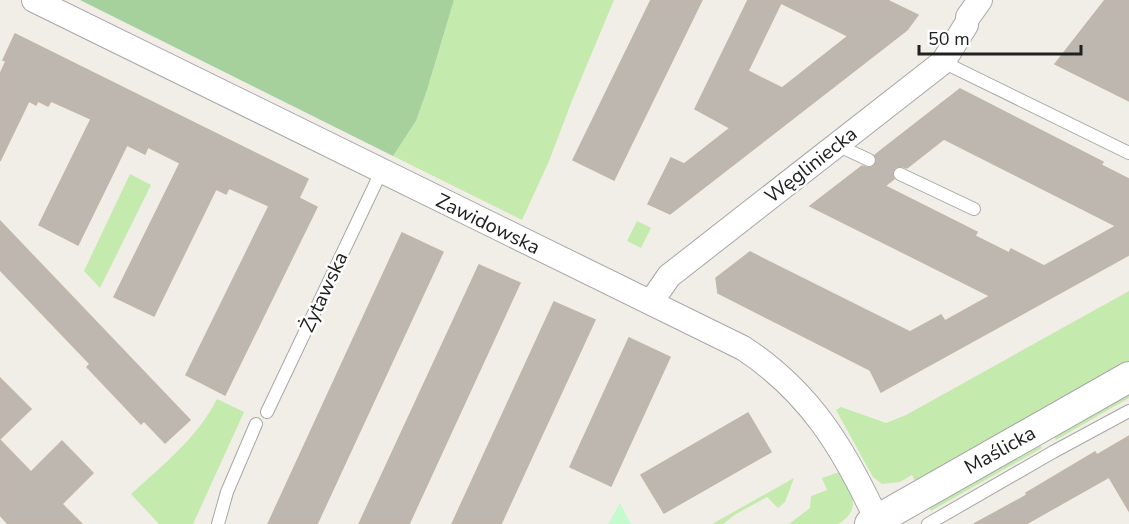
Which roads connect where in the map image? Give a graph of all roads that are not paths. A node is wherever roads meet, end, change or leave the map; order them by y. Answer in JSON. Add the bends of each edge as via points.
{"nodes":[{"id":1,"x":34,"y":0,"type":"edge"},
{"id":2,"x":972,"y":14,"type":"edge"},
{"id":3,"x":943,"y":62,"type":"junction"},
{"id":4,"x":837,"y":145,"type":"junction"},
{"id":5,"x":1129,"y":153,"type":"edge"},
{"id":6,"x":869,"y":160,"type":"dead end"},
{"id":7,"x":381,"y":172,"type":"junction"},
{"id":8,"x":900,"y":174,"type":"dead end"},
{"id":9,"x":974,"y":209,"type":"dead end"},
{"id":10,"x":651,"y":302,"type":"junction"},
{"id":11,"x":1129,"y":377,"type":"edge"},
{"id":12,"x":1129,"y":411,"type":"edge"},
{"id":13,"x":267,"y":412,"type":"dead end"},
{"id":14,"x":256,"y":424,"type":"dead end"},
{"id":15,"x":1045,"y":440,"type":"junction"},
{"id":16,"x":874,"y":522,"type":"edge"},
{"id":17,"x":218,"y":524,"type":"edge"},
{"id":18,"x":928,"y":524,"type":"edge"}],
"edges":[{"from":1,"to":7,"type":"street","name":"Zawidowska"},
{"from":2,"to":3,"type":"street","name":"Węgliniecka"},
{"from":3,"to":4,"type":"street","name":"Węgliniecka"},
{"from":3,"to":5,"type":"lane"},
{"from":4,"to":6,"type":"lane"},
{"from":4,"to":10,"type":"street","name":"Węgliniecka","via":[[669,276]]},
{"from":7,"to":10,"type":"street","name":"Zawidowska"},
{"from":7,"to":13,"type":"lane","name":"Żytawska"},
{"from":8,"to":9,"type":"lane"},
{"from":10,"to":16,"type":"street","name":"Zawidowska","via":[[743,348],[800,394],[826,427]]},
{"from":11,"to":15,"type":"street","name":"Maślicka"},
{"from":12,"to":15,"type":"lane"},
{"from":14,"to":17,"type":"lane"},
{"from":15,"to":16,"type":"street","name":"Maślicka"},
{"from":15,"to":18,"type":"lane"}]}
